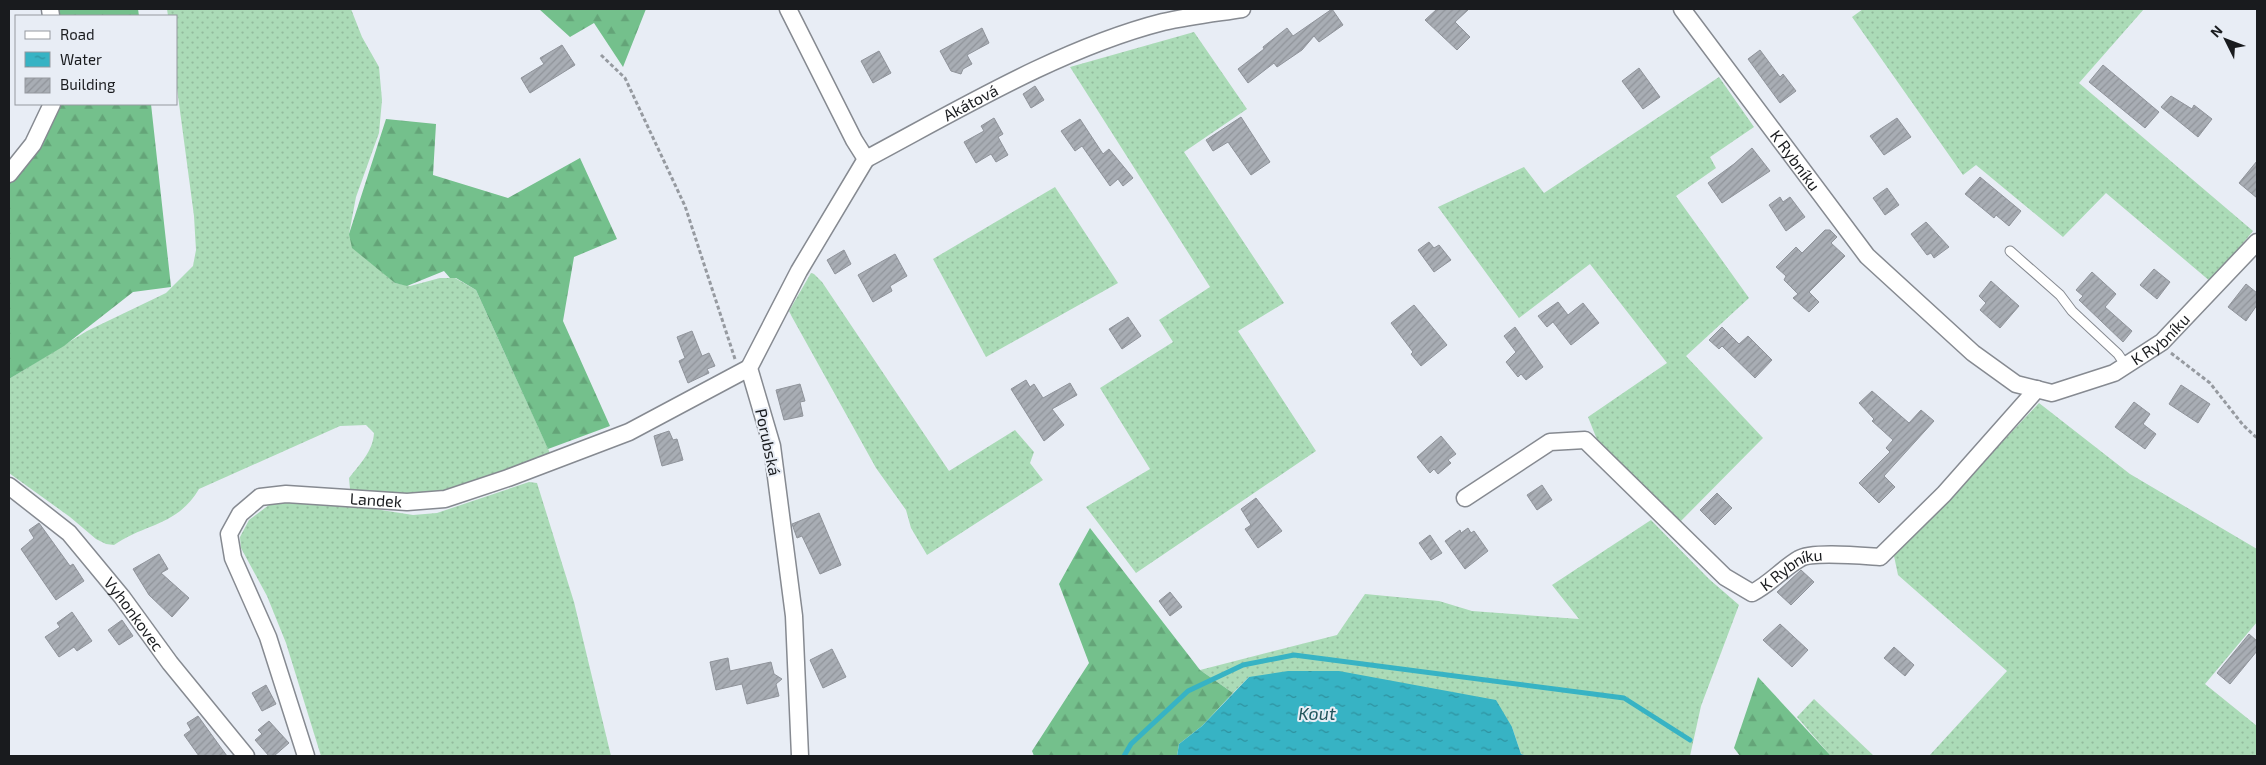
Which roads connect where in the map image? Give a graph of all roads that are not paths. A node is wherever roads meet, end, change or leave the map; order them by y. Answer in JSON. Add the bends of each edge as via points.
{"nodes":[{"id":1,"x":788,"y":9,"type":"edge"},
{"id":2,"x":1242,"y":9,"type":"edge"},
{"id":3,"x":1682,"y":9,"type":"edge"},
{"id":4,"x":52,"y":105,"type":"edge"},
{"id":5,"x":866,"y":159,"type":"junction"},
{"id":6,"x":9,"y":174,"type":"edge"},
{"id":7,"x":2257,"y":242,"type":"edge"},
{"id":8,"x":2010,"y":250,"type":"dead end"},
{"id":9,"x":2126,"y":366,"type":"junction"},
{"id":10,"x":745,"y":371,"type":"junction"},
{"id":11,"x":2037,"y":390,"type":"junction"},
{"id":12,"x":9,"y":486,"type":"edge"},
{"id":13,"x":1465,"y":498,"type":"dead end"},
{"id":14,"x":246,"y":756,"type":"edge"},
{"id":15,"x":306,"y":756,"type":"edge"},
{"id":16,"x":800,"y":756,"type":"edge"}],
"edges":[{"from":1,"to":5,"type":"street"},
{"from":2,"to":5,"type":"street","name":"Akátová","via":[[1163,22],[1085,49],[1001,87]]},
{"from":3,"to":11,"type":"street","name":"K Rybníku","via":[[1867,256],[1973,353],[2016,384]]},
{"from":4,"to":6,"type":"street","via":[[33,144]]},
{"from":5,"to":10,"type":"street","via":[[799,271]]},
{"from":7,"to":9,"type":"street","name":"K Rybníku","via":[[2162,342]]},
{"from":8,"to":9,"type":"lane","via":[[2060,295]]},
{"from":9,"to":11,"type":"street","name":"K Rybníku","via":[[2052,393]]},
{"from":10,"to":15,"type":"street","name":"Landek","via":[[629,432],[445,499],[407,502],[286,494],[260,497],[240,514],[229,534],[233,558],[268,637]]},
{"from":10,"to":16,"type":"street","name":"Porubská","via":[[772,446],[794,616]]},
{"from":11,"to":13,"type":"street","name":"K Rybníku","via":[[1944,494],[1880,557],[1801,557],[1752,593],[1726,577],[1585,440],[1550,442]]},
{"from":12,"to":14,"type":"street","name":"Vyhonkovec","via":[[69,533]]}]}
